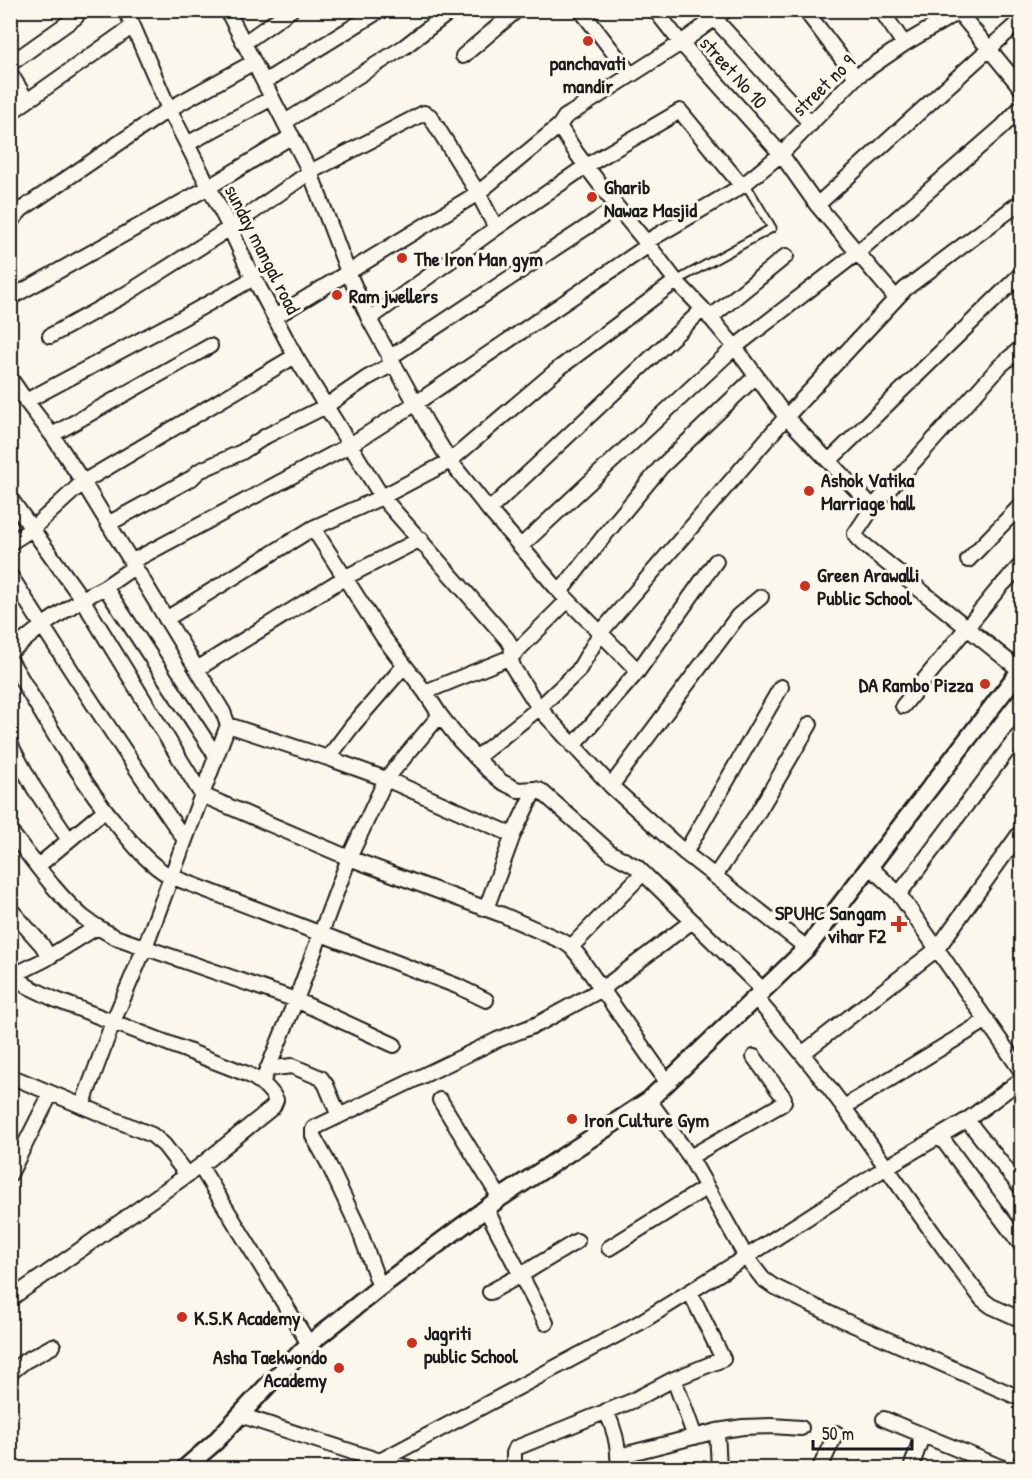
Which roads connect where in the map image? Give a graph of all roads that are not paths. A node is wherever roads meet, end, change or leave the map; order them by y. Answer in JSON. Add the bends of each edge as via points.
{"nodes":[{"id":1,"x":126,"y":10,"type":"edge"},
{"id":2,"x":227,"y":10,"type":"edge"},
{"id":3,"x":291,"y":10,"type":"edge"},
{"id":4,"x":375,"y":10,"type":"edge"},
{"id":5,"x":452,"y":10,"type":"edge"},
{"id":6,"x":517,"y":10,"type":"edge"},
{"id":7,"x":655,"y":10,"type":"edge"},
{"id":8,"x":805,"y":10,"type":"edge"},
{"id":9,"x":881,"y":10,"type":"edge"},
{"id":10,"x":957,"y":11,"type":"edge"},
{"id":11,"x":583,"y":13,"type":"dead end"},
{"id":12,"x":718,"y":14,"type":"edge"},
{"id":13,"x":76,"y":17,"type":"dead end"},
{"id":14,"x":1022,"y":19,"type":"edge"},
{"id":15,"x":133,"y":26,"type":"junction"},
{"id":16,"x":244,"y":43,"type":"junction"},
{"id":17,"x":681,"y":43,"type":"junction"},
{"id":18,"x":904,"y":44,"type":"junction"},
{"id":19,"x":987,"y":49,"type":"junction"},
{"id":20,"x":464,"y":56,"type":"dead end"},
{"id":21,"x":254,"y":62,"type":"junction"},
{"id":22,"x":10,"y":64,"type":"edge"},
{"id":23,"x":10,"y":73,"type":"edge"},
{"id":24,"x":631,"y":75,"type":"junction"},
{"id":25,"x":856,"y":77,"type":"junction"},
{"id":26,"x":264,"y":82,"type":"junction"},
{"id":27,"x":1022,"y":90,"type":"edge"},
{"id":28,"x":272,"y":98,"type":"junction"},
{"id":29,"x":27,"y":101,"type":"junction"},
{"id":30,"x":1022,"y":106,"type":"edge"},
{"id":31,"x":169,"y":110,"type":"junction"},
{"id":32,"x":10,"y":113,"type":"edge"},
{"id":33,"x":285,"y":122,"type":"junction"},
{"id":34,"x":811,"y":124,"type":"junction"},
{"id":35,"x":559,"y":126,"type":"junction"},
{"id":36,"x":292,"y":136,"type":"junction"},
{"id":37,"x":187,"y":144,"type":"junction"},
{"id":38,"x":781,"y":154,"type":"junction"},
{"id":39,"x":586,"y":166,"type":"junction"},
{"id":40,"x":310,"y":172,"type":"junction"},
{"id":41,"x":744,"y":185,"type":"junction"},
{"id":42,"x":209,"y":187,"type":"junction"},
{"id":43,"x":478,"y":193,"type":"junction"},
{"id":44,"x":1022,"y":201,"type":"edge"},
{"id":45,"x":818,"y":206,"type":"junction"},
{"id":46,"x":617,"y":207,"type":"junction"},
{"id":47,"x":10,"y":222,"type":"edge"},
{"id":48,"x":230,"y":228,"type":"junction"},
{"id":49,"x":496,"y":228,"type":"junction"},
{"id":50,"x":648,"y":243,"type":"junction"},
{"id":51,"x":857,"y":252,"type":"junction"},
{"id":52,"x":786,"y":256,"type":"dead end"},
{"id":53,"x":348,"y":272,"type":"junction"},
{"id":54,"x":1022,"y":273,"type":"edge"},
{"id":55,"x":254,"y":278,"type":"junction"},
{"id":56,"x":676,"y":281,"type":"junction"},
{"id":57,"x":10,"y":298,"type":"edge"},
{"id":58,"x":896,"y":298,"type":"junction"},
{"id":59,"x":706,"y":313,"type":"junction"},
{"id":60,"x":274,"y":316,"type":"junction"},
{"id":61,"x":369,"y":319,"type":"junction"},
{"id":62,"x":50,"y":336,"type":"dead end"},
{"id":63,"x":210,"y":346,"type":"dead end"},
{"id":64,"x":735,"y":347,"type":"junction"},
{"id":65,"x":1022,"y":347,"type":"edge"},
{"id":66,"x":295,"y":356,"type":"junction"},
{"id":67,"x":391,"y":361,"type":"junction"},
{"id":68,"x":756,"y":376,"type":"junction"},
{"id":69,"x":10,"y":378,"type":"edge"},
{"id":70,"x":26,"y":401,"type":"junction"},
{"id":71,"x":416,"y":403,"type":"junction"},
{"id":72,"x":326,"y":406,"type":"junction"},
{"id":73,"x":786,"y":417,"type":"junction"},
{"id":74,"x":52,"y":435,"type":"junction"},
{"id":75,"x":350,"y":445,"type":"junction"},
{"id":76,"x":450,"y":461,"type":"junction"},
{"id":77,"x":829,"y":461,"type":"junction"},
{"id":78,"x":83,"y":482,"type":"junction"},
{"id":79,"x":382,"y":497,"type":"junction"},
{"id":80,"x":10,"y":498,"type":"edge"},
{"id":81,"x":1022,"y":504,"type":"edge"},
{"id":82,"x":873,"y":507,"type":"junction"},
{"id":83,"x":489,"y":510,"type":"junction"},
{"id":84,"x":108,"y":524,"type":"junction"},
{"id":85,"x":313,"y":528,"type":"junction"},
{"id":86,"x":32,"y":529,"type":"junction"},
{"id":87,"x":420,"y":539,"type":"junction"},
{"id":88,"x":10,"y":543,"type":"edge"},
{"id":89,"x":522,"y":546,"type":"junction"},
{"id":90,"x":968,"y":560,"type":"dead end"},
{"id":91,"x":716,"y":561,"type":"dead end"},
{"id":92,"x":133,"y":564,"type":"junction"},
{"id":93,"x":1022,"y":564,"type":"edge"},
{"id":94,"x":10,"y":575,"type":"edge"},
{"id":95,"x":344,"y":578,"type":"junction"},
{"id":96,"x":105,"y":587,"type":"junction"},
{"id":97,"x":564,"y":596,"type":"junction"},
{"id":98,"x":761,"y":597,"type":"dead end"},
{"id":99,"x":82,"y":599,"type":"junction"},
{"id":100,"x":166,"y":619,"type":"junction"},
{"id":101,"x":42,"y":626,"type":"junction"},
{"id":102,"x":968,"y":628,"type":"junction"},
{"id":103,"x":601,"y":632,"type":"junction"},
{"id":104,"x":10,"y":652,"type":"edge"},
{"id":105,"x":511,"y":657,"type":"junction"},
{"id":106,"x":10,"y":660,"type":"edge"},
{"id":107,"x":404,"y":666,"type":"junction"},
{"id":108,"x":197,"y":669,"type":"junction"},
{"id":109,"x":638,"y":670,"type":"junction"},
{"id":110,"x":1021,"y":670,"type":"edge"},
{"id":111,"x":781,"y":687,"type":"dead end"},
{"id":112,"x":425,"y":692,"type":"junction"},
{"id":113,"x":903,"y":706,"type":"dead end"},
{"id":114,"x":539,"y":708,"type":"junction"},
{"id":115,"x":440,"y":715,"type":"junction"},
{"id":116,"x":810,"y":724,"type":"dead end"},
{"id":117,"x":228,"y":725,"type":"junction"},
{"id":118,"x":1022,"y":731,"type":"edge"},
{"id":119,"x":10,"y":744,"type":"edge"},
{"id":120,"x":573,"y":746,"type":"junction"},
{"id":121,"x":216,"y":756,"type":"junction"},
{"id":122,"x":328,"y":758,"type":"junction"},
{"id":123,"x":476,"y":758,"type":"junction"},
{"id":124,"x":386,"y":779,"type":"junction"},
{"id":125,"x":611,"y":786,"type":"junction"},
{"id":126,"x":535,"y":789,"type":"junction"},
{"id":127,"x":202,"y":795,"type":"junction"},
{"id":128,"x":105,"y":810,"type":"junction"},
{"id":129,"x":1022,"y":830,"type":"edge"},
{"id":130,"x":10,"y":831,"type":"edge"},
{"id":131,"x":513,"y":835,"type":"junction"},
{"id":132,"x":69,"y":840,"type":"junction"},
{"id":133,"x":185,"y":840,"type":"junction"},
{"id":134,"x":685,"y":852,"type":"junction"},
{"id":135,"x":349,"y":858,"type":"junction"},
{"id":136,"x":38,"y":866,"type":"junction"},
{"id":137,"x":869,"y":866,"type":"junction"},
{"id":138,"x":643,"y":873,"type":"junction"},
{"id":139,"x":170,"y":876,"type":"junction"},
{"id":140,"x":715,"y":876,"type":"junction"},
{"id":141,"x":899,"y":894,"type":"junction"},
{"id":142,"x":10,"y":909,"type":"edge"},
{"id":143,"x":486,"y":909,"type":"junction"},
{"id":144,"x":692,"y":922,"type":"junction"},
{"id":145,"x":98,"y":927,"type":"junction"},
{"id":146,"x":320,"y":933,"type":"junction"},
{"id":147,"x":571,"y":947,"type":"junction"},
{"id":148,"x":145,"y":948,"type":"junction"},
{"id":149,"x":807,"y":948,"type":"junction"},
{"id":150,"x":937,"y":949,"type":"junction"},
{"id":151,"x":49,"y":957,"type":"junction"},
{"id":152,"x":12,"y":973,"type":"edge"},
{"id":153,"x":602,"y":989,"type":"junction"},
{"id":154,"x":759,"y":994,"type":"junction"},
{"id":155,"x":296,"y":1000,"type":"junction"},
{"id":156,"x":486,"y":1000,"type":"dead end"},
{"id":157,"x":987,"y":1020,"type":"junction"},
{"id":158,"x":113,"y":1022,"type":"junction"},
{"id":159,"x":394,"y":1045,"type":"dead end"},
{"id":160,"x":802,"y":1053,"type":"junction"},
{"id":161,"x":754,"y":1057,"type":"dead end"},
{"id":162,"x":267,"y":1069,"type":"junction"},
{"id":163,"x":1022,"y":1072,"type":"edge"},
{"id":164,"x":10,"y":1076,"type":"edge"},
{"id":165,"x":1022,"y":1079,"type":"edge"},
{"id":166,"x":667,"y":1082,"type":"junction"},
{"id":167,"x":262,"y":1083,"type":"junction"},
{"id":168,"x":51,"y":1093,"type":"junction"},
{"id":169,"x":440,"y":1100,"type":"dead end"},
{"id":170,"x":649,"y":1100,"type":"junction"},
{"id":171,"x":82,"y":1106,"type":"junction"},
{"id":172,"x":844,"y":1107,"type":"junction"},
{"id":173,"x":339,"y":1116,"type":"junction"},
{"id":174,"x":967,"y":1120,"type":"junction"},
{"id":175,"x":940,"y":1136,"type":"junction"},
{"id":176,"x":690,"y":1158,"type":"junction"},
{"id":177,"x":200,"y":1166,"type":"junction"},
{"id":178,"x":885,"y":1168,"type":"junction"},
{"id":179,"x":11,"y":1171,"type":"edge"},
{"id":180,"x":188,"y":1175,"type":"junction"},
{"id":181,"x":707,"y":1186,"type":"junction"},
{"id":182,"x":1022,"y":1189,"type":"edge"},
{"id":183,"x":500,"y":1198,"type":"junction"},
{"id":184,"x":486,"y":1209,"type":"junction"},
{"id":185,"x":577,"y":1241,"type":"dead end"},
{"id":186,"x":1022,"y":1246,"type":"edge"},
{"id":187,"x":609,"y":1248,"type":"dead end"},
{"id":188,"x":746,"y":1257,"type":"junction"},
{"id":189,"x":521,"y":1275,"type":"junction"},
{"id":190,"x":380,"y":1287,"type":"junction"},
{"id":191,"x":490,"y":1292,"type":"dead end"},
{"id":192,"x":690,"y":1292,"type":"junction"},
{"id":193,"x":10,"y":1299,"type":"edge"},
{"id":194,"x":1022,"y":1320,"type":"edge"},
{"id":195,"x":546,"y":1323,"type":"dead end"},
{"id":196,"x":309,"y":1344,"type":"junction"},
{"id":197,"x":53,"y":1346,"type":"dead end"},
{"id":198,"x":10,"y":1373,"type":"edge"},
{"id":199,"x":674,"y":1379,"type":"junction"},
{"id":200,"x":1022,"y":1399,"type":"edge"},
{"id":201,"x":606,"y":1411,"type":"junction"},
{"id":202,"x":240,"y":1415,"type":"junction"},
{"id":203,"x":884,"y":1419,"type":"dead end"},
{"id":204,"x":801,"y":1428,"type":"dead end"},
{"id":205,"x":717,"y":1431,"type":"junction"},
{"id":206,"x":836,"y":1433,"type":"dead end"},
{"id":207,"x":922,"y":1436,"type":"junction"},
{"id":208,"x":695,"y":1437,"type":"junction"},
{"id":209,"x":1022,"y":1460,"type":"edge"},
{"id":210,"x":618,"y":1462,"type":"edge"},
{"id":211,"x":384,"y":1464,"type":"edge"},
{"id":212,"x":184,"y":1468,"type":"edge"},
{"id":213,"x":410,"y":1468,"type":"edge"},
{"id":214,"x":514,"y":1468,"type":"edge"},
{"id":215,"x":719,"y":1468,"type":"edge"},
{"id":216,"x":820,"y":1468,"type":"edge"},
{"id":217,"x":911,"y":1468,"type":"edge"},
{"id":218,"x":1003,"y":1468,"type":"edge"},
{"id":219,"x":1018,"y":1468,"type":"edge"}],
"edges":[{"from":1,"to":15,"type":"street","name":"sunday mangal road"},
{"from":2,"to":16,"type":"street"},
{"from":3,"to":16,"type":"street"},
{"from":4,"to":26,"type":"street"},
{"from":5,"to":33,"type":"street","via":[[404,47]]},
{"from":6,"to":20,"type":"street"},
{"from":7,"to":17,"type":"street","name":"street No 10"},
{"from":8,"to":25,"type":"street"},
{"from":9,"to":18,"type":"street"},
{"from":10,"to":18,"type":"street","name":"street no 9"},
{"from":10,"to":19,"type":"street"},
{"from":11,"to":24,"type":"street"},
{"from":12,"to":17,"type":"street"},
{"from":12,"to":34,"type":"street"},
{"from":13,"to":22,"type":"street"},
{"from":14,"to":19,"type":"street"},
{"from":15,"to":29,"type":"street"},
{"from":15,"to":31,"type":"street","name":"sunday mangal road"},
{"from":16,"to":21,"type":"street"},
{"from":17,"to":24,"type":"street"},
{"from":17,"to":38,"type":"street","name":"street No 10"},
{"from":18,"to":25,"type":"street","name":"street no 9"},
{"from":19,"to":27,"type":"street"},
{"from":19,"to":45,"type":"street"},
{"from":21,"to":26,"type":"street"},
{"from":21,"to":31,"type":"street"},
{"from":23,"to":29,"type":"street"},
{"from":24,"to":35,"type":"street","via":[[570,114]]},
{"from":25,"to":34,"type":"street","name":"street no 9"},
{"from":26,"to":28,"type":"street"},
{"from":28,"to":33,"type":"street"},
{"from":28,"to":37,"type":"street"},
{"from":29,"to":32,"type":"street"},
{"from":30,"to":51,"type":"street"},
{"from":31,"to":37,"type":"street","name":"sunday mangal road"},
{"from":31,"to":47,"type":"street","via":[[22,209]]},
{"from":33,"to":36,"type":"street"},
{"from":34,"to":38,"type":"street","name":"street no 9"},
{"from":35,"to":39,"type":"street"},
{"from":35,"to":43,"type":"street"},
{"from":36,"to":40,"type":"street"},
{"from":36,"to":42,"type":"street"},
{"from":37,"to":42,"type":"street","name":"sunday mangal road"},
{"from":38,"to":41,"type":"street","name":"street no 9"},
{"from":38,"to":45,"type":"street","name":"street No 10"},
{"from":39,"to":41,"type":"street","via":[[680,111]]},
{"from":39,"to":46,"type":"street"},
{"from":39,"to":49,"type":"street"},
{"from":40,"to":43,"type":"street","via":[[426,113]]},
{"from":40,"to":48,"type":"street"},
{"from":40,"to":53,"type":"street"},
{"from":41,"to":50,"type":"street","name":"street no 9"},
{"from":41,"to":56,"type":"lane","via":[[772,228]]},
{"from":42,"to":48,"type":"street","name":"sunday mangal road"},
{"from":42,"to":57,"type":"street"},
{"from":43,"to":49,"type":"street"},
{"from":43,"to":53,"type":"street"},
{"from":44,"to":58,"type":"street"},
{"from":45,"to":51,"type":"street","name":"street No 10"},
{"from":46,"to":50,"type":"street"},
{"from":46,"to":67,"type":"street"},
{"from":48,"to":55,"type":"street","name":"sunday mangal road"},
{"from":48,"to":62,"type":"street","via":[[126,294]]},
{"from":49,"to":61,"type":"street"},
{"from":50,"to":56,"type":"street"},
{"from":50,"to":71,"type":"street","name":"street no 9"},
{"from":51,"to":58,"type":"street","name":"street No 10"},
{"from":51,"to":64,"type":"street"},
{"from":52,"to":59,"type":"street"},
{"from":53,"to":60,"type":"street"},
{"from":53,"to":61,"type":"street"},
{"from":54,"to":77,"type":"street"},
{"from":55,"to":60,"type":"street","name":"sunday mangal road"},
{"from":55,"to":70,"type":"street"},
{"from":56,"to":59,"type":"street"},
{"from":56,"to":76,"type":"street","via":[[558,369]]},
{"from":58,"to":73,"type":"street"},
{"from":59,"to":64,"type":"street"},
{"from":59,"to":83,"type":"street"},
{"from":60,"to":66,"type":"street","name":"sunday mangal road"},
{"from":61,"to":67,"type":"street"},
{"from":63,"to":74,"type":"street"},
{"from":64,"to":68,"type":"street"},
{"from":64,"to":89,"type":"street"},
{"from":65,"to":82,"type":"street","via":[[1000,366]]},
{"from":66,"to":72,"type":"street","name":"sunday mangal road"},
{"from":66,"to":78,"type":"street"},
{"from":67,"to":71,"type":"street"},
{"from":67,"to":72,"type":"street"},
{"from":68,"to":73,"type":"street"},
{"from":68,"to":97,"type":"street","via":[[662,467],[608,531]]},
{"from":69,"to":70,"type":"street"},
{"from":70,"to":74,"type":"street"},
{"from":71,"to":75,"type":"street","name":"street no 9"},
{"from":71,"to":76,"type":"street"},
{"from":72,"to":75,"type":"street","name":"sunday mangal road"},
{"from":72,"to":84,"type":"street","via":[[199,471]]},
{"from":73,"to":77,"type":"street"},
{"from":73,"to":103,"type":"street"},
{"from":74,"to":78,"type":"street"},
{"from":75,"to":79,"type":"street","name":"sunday mangal road"},
{"from":75,"to":92,"type":"street","name":"street no 9"},
{"from":76,"to":79,"type":"street"},
{"from":76,"to":83,"type":"street"},
{"from":77,"to":82,"type":"street"},
{"from":78,"to":84,"type":"street"},
{"from":78,"to":86,"type":"street"},
{"from":79,"to":85,"type":"street"},
{"from":79,"to":87,"type":"street","name":"sunday mangal road"},
{"from":80,"to":86,"type":"street"},
{"from":81,"to":90,"type":"street"},
{"from":82,"to":102,"type":"street","via":[[856,532],[857,538]]},
{"from":83,"to":89,"type":"street"},
{"from":84,"to":92,"type":"street"},
{"from":85,"to":95,"type":"street"},
{"from":85,"to":100,"type":"street"},
{"from":86,"to":88,"type":"street"},
{"from":86,"to":99,"type":"street"},
{"from":87,"to":95,"type":"street"},
{"from":87,"to":105,"type":"street","name":"sunday mangal road","via":[[507,639],[512,647]]},
{"from":89,"to":97,"type":"street"},
{"from":91,"to":109,"type":"street"},
{"from":92,"to":96,"type":"street","name":"street no 9"},
{"from":92,"to":100,"type":"street"},
{"from":93,"to":102,"type":"street"},
{"from":94,"to":101,"type":"street"},
{"from":95,"to":107,"type":"street"},
{"from":95,"to":108,"type":"street"},
{"from":96,"to":99,"type":"street","name":"street no 9"},
{"from":96,"to":121,"type":"street"},
{"from":97,"to":103,"type":"street"},
{"from":97,"to":105,"type":"street"},
{"from":98,"to":125,"type":"street","via":[[738,616]]},
{"from":99,"to":101,"type":"street","name":"street no 9"},
{"from":99,"to":127,"type":"street"},
{"from":100,"to":108,"type":"street"},
{"from":101,"to":104,"type":"street","name":"street no 9"},
{"from":101,"to":133,"type":"street"},
{"from":102,"to":110,"type":"street"},
{"from":102,"to":113,"type":"street"},
{"from":103,"to":109,"type":"street"},
{"from":103,"to":114,"type":"street","via":[[578,671]]},
{"from":105,"to":112,"type":"street"},
{"from":105,"to":114,"type":"street","name":"sunday mangal road","via":[[514,669]]},
{"from":106,"to":128,"type":"street"},
{"from":107,"to":112,"type":"street"},
{"from":107,"to":122,"type":"street"},
{"from":108,"to":117,"type":"street"},
{"from":109,"to":120,"type":"street"},
{"from":110,"to":137,"type":"street"},
{"from":111,"to":134,"type":"street"},
{"from":112,"to":115,"type":"street"},
{"from":114,"to":120,"type":"street","name":"sunday mangal road"},
{"from":114,"to":123,"type":"street"},
{"from":115,"to":123,"type":"street"},
{"from":115,"to":124,"type":"street"},
{"from":116,"to":140,"type":"street"},
{"from":117,"to":121,"type":"street"},
{"from":117,"to":122,"type":"street"},
{"from":118,"to":141,"type":"street"},
{"from":119,"to":132,"type":"street"},
{"from":120,"to":125,"type":"street","name":"sunday mangal road"},
{"from":121,"to":127,"type":"street"},
{"from":122,"to":124,"type":"street"},
{"from":123,"to":126,"type":"street","via":[[502,783],[518,790]]},
{"from":124,"to":131,"type":"street"},
{"from":124,"to":135,"type":"street"},
{"from":125,"to":134,"type":"street","name":"sunday mangal road"},
{"from":126,"to":131,"type":"street"},
{"from":126,"to":138,"type":"street","via":[[547,795],[611,853]]},
{"from":127,"to":133,"type":"street"},
{"from":127,"to":135,"type":"street"},
{"from":128,"to":132,"type":"street"},
{"from":128,"to":139,"type":"street","via":[[148,861]]},
{"from":129,"to":150,"type":"street"},
{"from":130,"to":136,"type":"street"},
{"from":131,"to":143,"type":"street"},
{"from":132,"to":136,"type":"street"},
{"from":133,"to":139,"type":"street"},
{"from":134,"to":140,"type":"street","name":"sunday mangal road"},
{"from":135,"to":143,"type":"street"},
{"from":135,"to":146,"type":"street"},
{"from":136,"to":145,"type":"street","via":[[83,917]]},
{"from":137,"to":141,"type":"street"},
{"from":137,"to":149,"type":"street"},
{"from":138,"to":144,"type":"street"},
{"from":138,"to":147,"type":"street"},
{"from":139,"to":146,"type":"street"},
{"from":139,"to":148,"type":"street"},
{"from":140,"to":149,"type":"street","name":"sunday mangal road"},
{"from":141,"to":150,"type":"street"},
{"from":142,"to":151,"type":"street"},
{"from":143,"to":147,"type":"street"},
{"from":144,"to":153,"type":"street"},
{"from":144,"to":154,"type":"street"},
{"from":145,"to":148,"type":"street"},
{"from":145,"to":151,"type":"street"},
{"from":146,"to":155,"type":"street"},
{"from":146,"to":156,"type":"street"},
{"from":147,"to":153,"type":"street"},
{"from":148,"to":155,"type":"street"},
{"from":148,"to":158,"type":"street"},
{"from":149,"to":154,"type":"street"},
{"from":150,"to":157,"type":"street"},
{"from":150,"to":160,"type":"street"},
{"from":151,"to":152,"type":"street"},
{"from":152,"to":158,"type":"street","via":[[32,989]]},
{"from":153,"to":166,"type":"street"},
{"from":153,"to":173,"type":"street","via":[[538,1024]]},
{"from":154,"to":160,"type":"street"},
{"from":154,"to":166,"type":"street"},
{"from":155,"to":159,"type":"street"},
{"from":155,"to":162,"type":"street"},
{"from":157,"to":163,"type":"street"},
{"from":157,"to":172,"type":"street"},
{"from":158,"to":167,"type":"street"},
{"from":158,"to":171,"type":"street"},
{"from":160,"to":172,"type":"street"},
{"from":161,"to":176,"type":"street","via":[[784,1101]]},
{"from":162,"to":167,"type":"street"},
{"from":162,"to":173,"type":"street","via":[[292,1066],[321,1078]]},
{"from":164,"to":168,"type":"street"},
{"from":165,"to":174,"type":"street"},
{"from":166,"to":170,"type":"street"},
{"from":167,"to":177,"type":"street","via":[[273,1094],[274,1105]]},
{"from":168,"to":171,"type":"street"},
{"from":168,"to":179,"type":"street"},
{"from":169,"to":183,"type":"street"},
{"from":170,"to":176,"type":"street"},
{"from":170,"to":183,"type":"street"},
{"from":171,"to":180,"type":"street","via":[[158,1140]]},
{"from":172,"to":178,"type":"street"},
{"from":173,"to":190,"type":"street","via":[[314,1128],[313,1136],[358,1227]]},
{"from":174,"to":175,"type":"street"},
{"from":174,"to":182,"type":"street"},
{"from":175,"to":178,"type":"street"},
{"from":175,"to":186,"type":"street"},
{"from":176,"to":181,"type":"street"},
{"from":177,"to":180,"type":"street"},
{"from":177,"to":196,"type":"street"},
{"from":178,"to":188,"type":"street"},
{"from":178,"to":194,"type":"street","via":[[982,1299]]},
{"from":180,"to":193,"type":"street"},
{"from":181,"to":187,"type":"street"},
{"from":181,"to":188,"type":"street"},
{"from":183,"to":184,"type":"street"},
{"from":184,"to":189,"type":"street"},
{"from":184,"to":190,"type":"street"},
{"from":185,"to":189,"type":"street"},
{"from":188,"to":192,"type":"street"},
{"from":188,"to":200,"type":"street","via":[[768,1283]]},
{"from":189,"to":191,"type":"street"},
{"from":189,"to":195,"type":"street"},
{"from":190,"to":196,"type":"street"},
{"from":192,"to":199,"type":"street","via":[[723,1359]]},
{"from":192,"to":211,"type":"street"},
{"from":196,"to":202,"type":"street"},
{"from":197,"to":198,"type":"street"},
{"from":199,"to":201,"type":"street"},
{"from":199,"to":208,"type":"street"},
{"from":201,"to":210,"type":"street","via":[[618,1444]]},
{"from":201,"to":214,"type":"street","via":[[516,1448]]},
{"from":202,"to":211,"type":"street"},
{"from":202,"to":212,"type":"street"},
{"from":203,"to":207,"type":"street"},
{"from":204,"to":205,"type":"street","via":[[759,1426]]},
{"from":205,"to":208,"type":"street"},
{"from":205,"to":215,"type":"street"},
{"from":206,"to":216,"type":"street"},
{"from":207,"to":217,"type":"street"},
{"from":207,"to":218,"type":"street"},
{"from":208,"to":210,"type":"street"},
{"from":209,"to":219,"type":"street"},
{"from":211,"to":213,"type":"street"}]}
